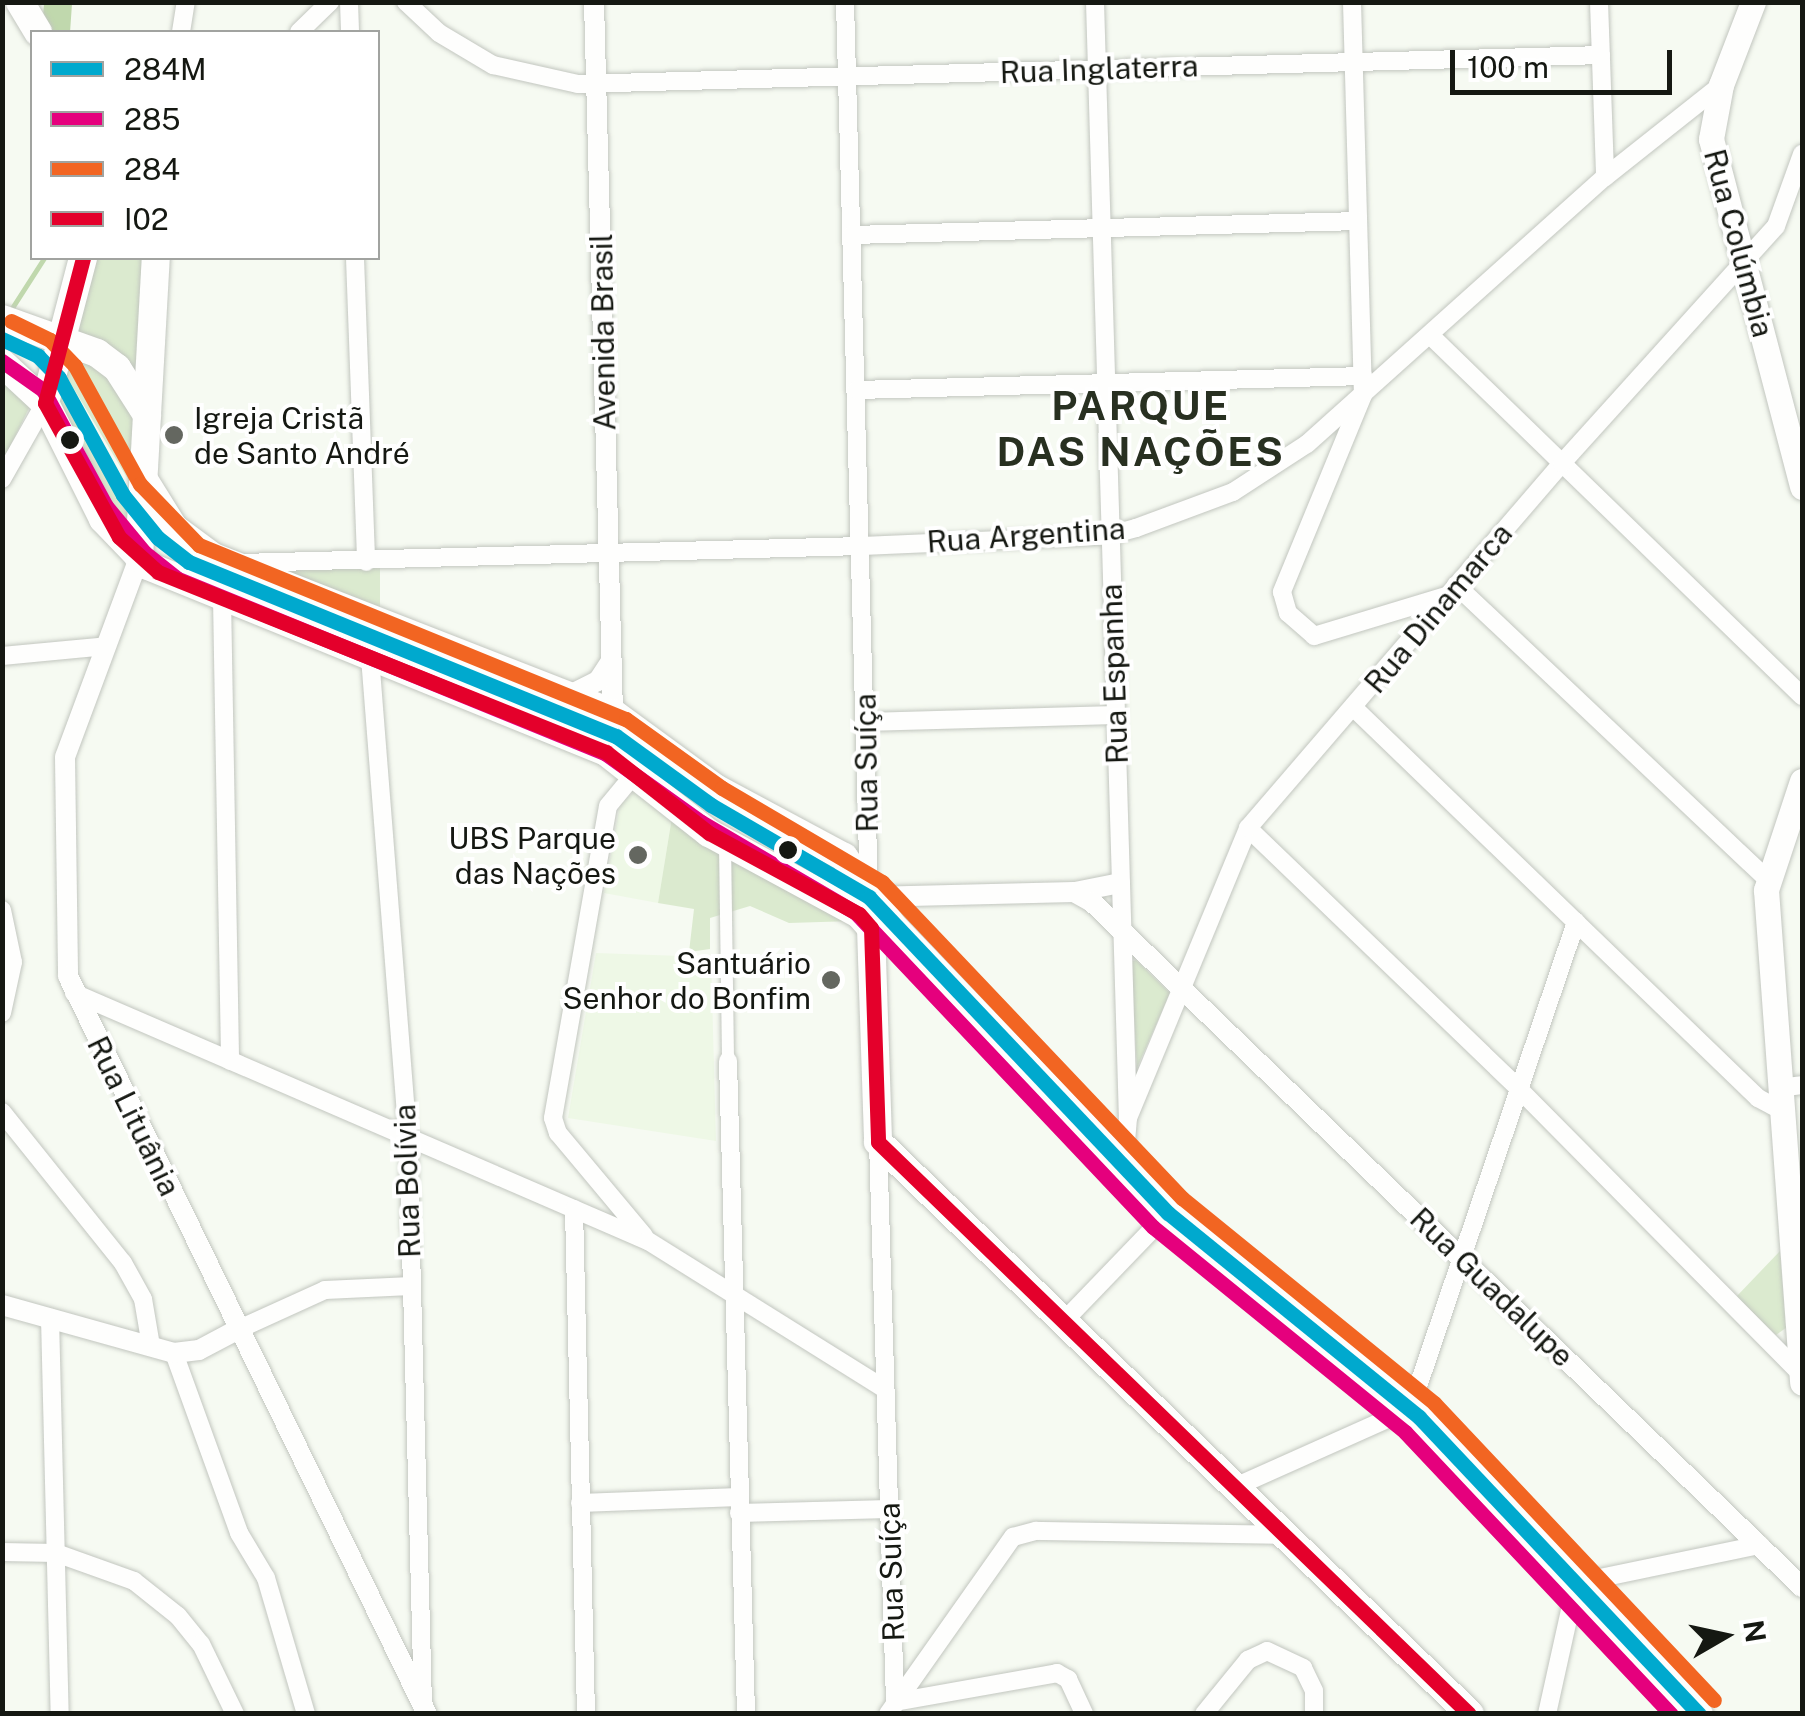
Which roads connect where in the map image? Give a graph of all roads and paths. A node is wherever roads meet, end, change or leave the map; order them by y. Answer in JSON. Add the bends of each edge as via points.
{"nodes":[{"id":1,"x":20,"y":2,"type":"edge"},
{"id":2,"x":186,"y":2,"type":"edge"},
{"id":3,"x":330,"y":2,"type":"edge"},
{"id":4,"x":349,"y":2,"type":"edge"},
{"id":5,"x":406,"y":2,"type":"edge"},
{"id":6,"x":594,"y":2,"type":"edge"},
{"id":7,"x":845,"y":2,"type":"edge"},
{"id":8,"x":1095,"y":2,"type":"edge"},
{"id":9,"x":1352,"y":2,"type":"edge"},
{"id":10,"x":1599,"y":2,"type":"edge"},
{"id":11,"x":1752,"y":2,"type":"edge"},
{"id":12,"x":37,"y":30,"type":"edge"},
{"id":13,"x":181,"y":30,"type":"edge"},
{"id":14,"x":301,"y":30,"type":"edge"},
{"id":15,"x":350,"y":30,"type":"edge"},
{"id":16,"x":1601,"y":55,"type":"junction"},
{"id":17,"x":1354,"y":60,"type":"junction"},
{"id":18,"x":1097,"y":69,"type":"junction"},
{"id":19,"x":847,"y":76,"type":"junction"},
{"id":20,"x":597,"y":84,"type":"junction"},
{"id":21,"x":1721,"y":85,"type":"junction"},
{"id":22,"x":1713,"y":115,"type":"junction"},
{"id":23,"x":1677,"y":117,"type":"junction"},
{"id":24,"x":1604,"y":141,"type":"junction"},
{"id":25,"x":1802,"y":154,"type":"edge"},
{"id":26,"x":1621,"y":164,"type":"junction"},
{"id":27,"x":1604,"y":177,"type":"junction"},
{"id":28,"x":1358,"y":220,"type":"junction"},
{"id":29,"x":1100,"y":227,"type":"junction"},
{"id":30,"x":852,"y":235,"type":"junction"},
{"id":31,"x":1742,"y":258,"type":"junction"},
{"id":32,"x":84,"y":260,"type":"edge"},
{"id":33,"x":156,"y":260,"type":"edge"},
{"id":34,"x":355,"y":260,"type":"edge"},
{"id":35,"x":2,"y":319,"type":"edge"},
{"id":36,"x":60,"y":335,"type":"junction"},
{"id":37,"x":1431,"y":336,"type":"junction"},
{"id":38,"x":2,"y":363,"type":"edge"},
{"id":39,"x":1106,"y":382,"type":"junction"},
{"id":40,"x":1363,"y":385,"type":"junction"},
{"id":41,"x":856,"y":390,"type":"junction"},
{"id":42,"x":45,"y":403,"type":"junction"},
{"id":43,"x":147,"y":415,"type":"junction"},
{"id":44,"x":1795,"y":428,"type":"edge"},
{"id":45,"x":1562,"y":462,"type":"junction"},
{"id":46,"x":2,"y":480,"type":"edge"},
{"id":47,"x":144,"y":480,"type":"junction"},
{"id":48,"x":1802,"y":487,"type":"edge"},
{"id":49,"x":1110,"y":535,"type":"junction"},
{"id":50,"x":862,"y":546,"type":"junction"},
{"id":51,"x":608,"y":555,"type":"junction"},
{"id":52,"x":139,"y":558,"type":"junction"},
{"id":53,"x":366,"y":562,"type":"junction"},
{"id":54,"x":231,"y":563,"type":"junction"},
{"id":55,"x":1451,"y":591,"type":"junction"},
{"id":56,"x":222,"y":598,"type":"junction"},
{"id":57,"x":107,"y":646,"type":"junction"},
{"id":58,"x":2,"y":656,"type":"edge"},
{"id":59,"x":370,"y":657,"type":"junction"},
{"id":60,"x":611,"y":661,"type":"junction"},
{"id":61,"x":568,"y":696,"type":"junction"},
{"id":62,"x":1802,"y":696,"type":"edge"},
{"id":63,"x":1354,"y":707,"type":"junction"},
{"id":64,"x":614,"y":713,"type":"junction"},
{"id":65,"x":1116,"y":715,"type":"junction"},
{"id":66,"x":866,"y":722,"type":"junction"},
{"id":67,"x":637,"y":770,"type":"junction"},
{"id":68,"x":1802,"y":781,"type":"edge"},
{"id":69,"x":1248,"y":828,"type":"junction"},
{"id":70,"x":725,"y":843,"type":"junction"},
{"id":71,"x":1767,"y":878,"type":"junction"},
{"id":72,"x":1120,"y":883,"type":"junction"},
{"id":73,"x":1074,"y":892,"type":"junction"},
{"id":74,"x":869,"y":897,"type":"junction"},
{"id":75,"x":2,"y":910,"type":"edge"},
{"id":76,"x":1576,"y":922,"type":"junction"},
{"id":77,"x":871,"y":928,"type":"junction"},
{"id":78,"x":1122,"y":930,"type":"junction"},
{"id":79,"x":1182,"y":988,"type":"junction"},
{"id":80,"x":74,"y":994,"type":"junction"},
{"id":81,"x":2,"y":1012,"type":"edge"},
{"id":82,"x":230,"y":1061,"type":"junction"},
{"id":83,"x":728,"y":1061,"type":"joint"},
{"id":84,"x":1126,"y":1065,"type":"junction"},
{"id":85,"x":1146,"y":1074,"type":"junction"},
{"id":86,"x":1520,"y":1090,"type":"junction"},
{"id":87,"x":1787,"y":1094,"type":"edge"},
{"id":88,"x":2,"y":1112,"type":"edge"},
{"id":89,"x":1128,"y":1118,"type":"junction"},
{"id":90,"x":408,"y":1136,"type":"junction"},
{"id":91,"x":878,"y":1142,"type":"junction"},
{"id":92,"x":1124,"y":1166,"type":"junction"},
{"id":93,"x":600,"y":1184,"type":"junction"},
{"id":94,"x":579,"y":1211,"type":"junction"},
{"id":95,"x":1168,"y":1213,"type":"junction"},
{"id":96,"x":648,"y":1241,"type":"junction"},
{"id":97,"x":1462,"y":1258,"type":"junction"},
{"id":98,"x":411,"y":1286,"type":"junction"},
{"id":99,"x":735,"y":1292,"type":"junction"},
{"id":100,"x":2,"y":1305,"type":"edge"},
{"id":101,"x":50,"y":1318,"type":"junction"},
{"id":102,"x":1064,"y":1322,"type":"junction"},
{"id":103,"x":237,"y":1330,"type":"junction"},
{"id":104,"x":151,"y":1346,"type":"junction"},
{"id":105,"x":174,"y":1353,"type":"junction"},
{"id":106,"x":1801,"y":1378,"type":"edge"},
{"id":107,"x":885,"y":1389,"type":"junction"},
{"id":108,"x":1407,"y":1406,"type":"junction"},
{"id":109,"x":1235,"y":1487,"type":"junction"},
{"id":110,"x":580,"y":1503,"type":"junction"},
{"id":111,"x":739,"y":1505,"type":"junction"},
{"id":112,"x":889,"y":1510,"type":"junction"},
{"id":113,"x":1285,"y":1535,"type":"junction"},
{"id":114,"x":1760,"y":1546,"type":"junction"},
{"id":115,"x":2,"y":1552,"type":"edge"},
{"id":116,"x":56,"y":1553,"type":"junction"},
{"id":117,"x":1576,"y":1583,"type":"junction"},
{"id":118,"x":1802,"y":1587,"type":"edge"},
{"id":119,"x":892,"y":1708,"type":"edge"},
{"id":120,"x":425,"y":1710,"type":"edge"},
{"id":121,"x":60,"y":1714,"type":"edge"},
{"id":122,"x":234,"y":1714,"type":"edge"},
{"id":123,"x":306,"y":1714,"type":"edge"},
{"id":124,"x":586,"y":1714,"type":"edge"},
{"id":125,"x":746,"y":1714,"type":"edge"},
{"id":126,"x":1084,"y":1714,"type":"edge"},
{"id":127,"x":1204,"y":1714,"type":"edge"},
{"id":128,"x":1314,"y":1714,"type":"edge"},
{"id":129,"x":1470,"y":1714,"type":"edge"},
{"id":130,"x":1547,"y":1714,"type":"edge"},
{"id":131,"x":1699,"y":1714,"type":"edge"}],
"edges":[{"from":1,"to":12,"type":"main road"},
{"from":2,"to":13,"type":"street"},
{"from":3,"to":14,"type":"street"},
{"from":4,"to":15,"type":"street"},
{"from":5,"to":20,"type":"street","name":"Rua Inglaterra","via":[[439,33],[493,65],[554,82]]},
{"from":6,"to":20,"type":"street","name":"Avenida Brasil"},
{"from":7,"to":19,"type":"street","name":"Rua Suíça"},
{"from":8,"to":18,"type":"street","name":"Rua Espanha"},
{"from":9,"to":17,"type":"street"},
{"from":10,"to":16,"type":"street"},
{"from":11,"to":21,"type":"main road","name":"Rua Colúmbia"},
{"from":16,"to":17,"type":"street","name":"Rua Inglaterra"},
{"from":16,"to":24,"type":"street"},
{"from":17,"to":18,"type":"street","name":"Rua Inglaterra"},
{"from":17,"to":28,"type":"street"},
{"from":18,"to":19,"type":"street","name":"Rua Inglaterra"},
{"from":18,"to":29,"type":"street","name":"Rua Espanha"},
{"from":19,"to":20,"type":"street","name":"Rua Inglaterra"},
{"from":19,"to":30,"type":"street","name":"Rua Suíça"},
{"from":20,"to":51,"type":"street","name":"Avenida Brasil"},
{"from":21,"to":22,"type":"main road","name":"Rua Colúmbia"},
{"from":21,"to":23,"type":"street","name":"Rua Argentina"},
{"from":22,"to":23,"type":"street"},
{"from":22,"to":31,"type":"main road","name":"Rua Colúmbia","via":[[1714,157]]},
{"from":23,"to":26,"type":"street","name":"Rua Argentina"},
{"from":24,"to":26,"type":"street"},
{"from":24,"to":27,"type":"street"},
{"from":25,"to":31,"type":"street","name":"Rua Dinamarca","via":[[1782,218]]},
{"from":26,"to":27,"type":"street","name":"Rua Argentina"},
{"from":27,"to":37,"type":"street","name":"Rua Argentina"},
{"from":28,"to":29,"type":"street"},
{"from":28,"to":40,"type":"street"},
{"from":29,"to":30,"type":"street"},
{"from":29,"to":39,"type":"street","name":"Rua Espanha"},
{"from":30,"to":41,"type":"street","name":"Rua Suíça"},
{"from":31,"to":44,"type":"main road","name":"Rua Colúmbia"},
{"from":31,"to":45,"type":"street","name":"Rua Dinamarca"},
{"from":32,"to":36,"type":"main road"},
{"from":33,"to":43,"type":"main road","name":"Rua Lituânia"},
{"from":34,"to":53,"type":"street"},
{"from":35,"to":36,"type":"main road"},
{"from":36,"to":42,"type":"main road"},
{"from":36,"to":43,"type":"main road","via":[[118,368]]},
{"from":37,"to":40,"type":"street","name":"Rua Argentina"},
{"from":37,"to":45,"type":"street"},
{"from":38,"to":42,"type":"main road"},
{"from":39,"to":40,"type":"street"},
{"from":39,"to":41,"type":"street"},
{"from":39,"to":49,"type":"street","name":"Rua Espanha"},
{"from":40,"to":49,"type":"street","name":"Rua Argentina","via":[[1307,444],[1243,486]]},
{"from":40,"to":55,"type":"street","via":[[1287,568],[1284,604],[1298,626],[1322,636]]},
{"from":41,"to":50,"type":"street","name":"Rua Suíça"},
{"from":42,"to":46,"type":"street"},
{"from":42,"to":52,"type":"main road","via":[[103,519]]},
{"from":43,"to":47,"type":"main road","name":"Rua Lituânia"},
{"from":44,"to":48,"type":"main road","name":"Rua Colúmbia"},
{"from":45,"to":55,"type":"street","name":"Rua Dinamarca"},
{"from":45,"to":62,"type":"street"},
{"from":47,"to":52,"type":"main road","name":"Rua Lituânia"},
{"from":47,"to":54,"type":"main road","via":[[185,538]]},
{"from":49,"to":50,"type":"street","name":"Rua Argentina"},
{"from":49,"to":65,"type":"street","name":"Rua Espanha"},
{"from":50,"to":51,"type":"street","name":"Rua Argentina"},
{"from":50,"to":66,"type":"street","name":"Rua Suíça"},
{"from":51,"to":53,"type":"street","name":"Rua Argentina"},
{"from":51,"to":60,"type":"street","name":"Avenida Brasil"},
{"from":52,"to":56,"type":"main road"},
{"from":52,"to":57,"type":"street","name":"Rua Lituânia"},
{"from":53,"to":54,"type":"street","name":"Rua Argentina"},
{"from":54,"to":61,"type":"main road"},
{"from":55,"to":63,"type":"street","name":"Rua Dinamarca"},
{"from":55,"to":71,"type":"street"},
{"from":56,"to":59,"type":"main road"},
{"from":56,"to":82,"type":"street"},
{"from":57,"to":58,"type":"street"},
{"from":57,"to":80,"type":"street","name":"Rua Lituânia","via":[[62,774],[67,967]]},
{"from":59,"to":67,"type":"main road","via":[[596,747]]},
{"from":59,"to":90,"type":"street","name":"Rua Bolívia"},
{"from":60,"to":61,"type":"street","via":[[598,681]]},
{"from":60,"to":64,"type":"street","name":"Avenida Brasil"},
{"from":61,"to":64,"type":"main road"},
{"from":63,"to":69,"type":"street","name":"Rua Dinamarca"},
{"from":63,"to":76,"type":"street"},
{"from":64,"to":74,"type":"main road","via":[[718,789],[844,858]]},
{"from":65,"to":66,"type":"street"},
{"from":65,"to":72,"type":"street","name":"Rua Espanha"},
{"from":66,"to":74,"type":"street","name":"Rua Suíça"},
{"from":67,"to":70,"type":"main road"},
{"from":67,"to":93,"type":"street","via":[[608,806],[553,1118]]},
{"from":68,"to":71,"type":"main road"},
{"from":69,"to":79,"type":"street","name":"Rua Dinamarca"},
{"from":69,"to":86,"type":"street"},
{"from":70,"to":77,"type":"main road","via":[[852,909]]},
{"from":70,"to":83,"type":"street"},
{"from":71,"to":87,"type":"main road"},
{"from":72,"to":73,"type":"street"},
{"from":72,"to":78,"type":"street","name":"Rua Espanha"},
{"from":73,"to":74,"type":"street"},
{"from":73,"to":78,"type":"street","name":"Rua Guadalupe"},
{"from":74,"to":77,"type":"street","name":"Rua Suíça"},
{"from":74,"to":92,"type":"main road"},
{"from":75,"to":81,"type":"street","via":[[13,962]]},
{"from":76,"to":86,"type":"street"},
{"from":76,"to":87,"type":"street","via":[[1758,1098]]},
{"from":77,"to":91,"type":"main road","name":"Rua Suíça"},
{"from":78,"to":79,"type":"street","name":"Rua Guadalupe"},
{"from":78,"to":84,"type":"street","name":"Rua Espanha"},
{"from":79,"to":85,"type":"street","name":"Rua Dinamarca"},
{"from":79,"to":97,"type":"street","name":"Rua Guadalupe"},
{"from":80,"to":82,"type":"street"},
{"from":80,"to":103,"type":"street","name":"Rua Lituânia"},
{"from":82,"to":90,"type":"street"},
{"from":83,"to":99,"type":"street"},
{"from":84,"to":85,"type":"street"},
{"from":84,"to":89,"type":"street","name":"Rua Espanha"},
{"from":85,"to":89,"type":"street","name":"Rua Dinamarca"},
{"from":86,"to":97,"type":"street"},
{"from":86,"to":106,"type":"street"},
{"from":87,"to":106,"type":"main road"},
{"from":88,"to":104,"type":"street","via":[[123,1263],[142,1299]]},
{"from":89,"to":92,"type":"street","name":"Rua Espanha"},
{"from":90,"to":94,"type":"street"},
{"from":90,"to":98,"type":"street","name":"Rua Bolívia"},
{"from":91,"to":102,"type":"main road"},
{"from":91,"to":107,"type":"street","name":"Rua Suíça"},
{"from":92,"to":95,"type":"main road"},
{"from":93,"to":94,"type":"street"},
{"from":93,"to":96,"type":"street"},
{"from":94,"to":96,"type":"street"},
{"from":94,"to":110,"type":"street"},
{"from":95,"to":102,"type":"street"},
{"from":95,"to":108,"type":"main road"},
{"from":96,"to":99,"type":"street"},
{"from":97,"to":108,"type":"street"},
{"from":97,"to":114,"type":"street","name":"Rua Guadalupe"},
{"from":98,"to":103,"type":"street","via":[[324,1290]]},
{"from":98,"to":120,"type":"street","name":"Rua Bolívia"},
{"from":99,"to":107,"type":"street"},
{"from":99,"to":111,"type":"street"},
{"from":100,"to":101,"type":"street"},
{"from":101,"to":104,"type":"street"},
{"from":101,"to":116,"type":"street"},
{"from":102,"to":109,"type":"main road"},
{"from":103,"to":105,"type":"street","via":[[199,1350]]},
{"from":103,"to":120,"type":"street","name":"Rua Lituânia"},
{"from":104,"to":105,"type":"street"},
{"from":105,"to":123,"type":"street","via":[[239,1533],[266,1578]]},
{"from":107,"to":112,"type":"street","name":"Rua Suíça"},
{"from":108,"to":109,"type":"street"},
{"from":108,"to":117,"type":"main road"},
{"from":109,"to":113,"type":"main road"},
{"from":110,"to":111,"type":"street"},
{"from":110,"to":124,"type":"street"},
{"from":111,"to":112,"type":"street"},
{"from":111,"to":125,"type":"street"},
{"from":112,"to":119,"type":"street","name":"Rua Suíça"},
{"from":113,"to":119,"type":"street","via":[[1036,1531],[1012,1537]]},
{"from":113,"to":129,"type":"main road"},
{"from":114,"to":117,"type":"street"},
{"from":114,"to":118,"type":"street","name":"Rua Guadalupe"},
{"from":115,"to":116,"type":"street"},
{"from":116,"to":121,"type":"street"},
{"from":116,"to":122,"type":"street","via":[[112,1569],[178,1616],[219,1674]]},
{"from":117,"to":130,"type":"street"},
{"from":117,"to":131,"type":"main road"},
{"from":119,"to":126,"type":"street","via":[[1057,1673],[1068,1679]]},
{"from":127,"to":128,"type":"street","via":[[1257,1653],[1278,1653],[1303,1668],[1314,1691]]}]}
